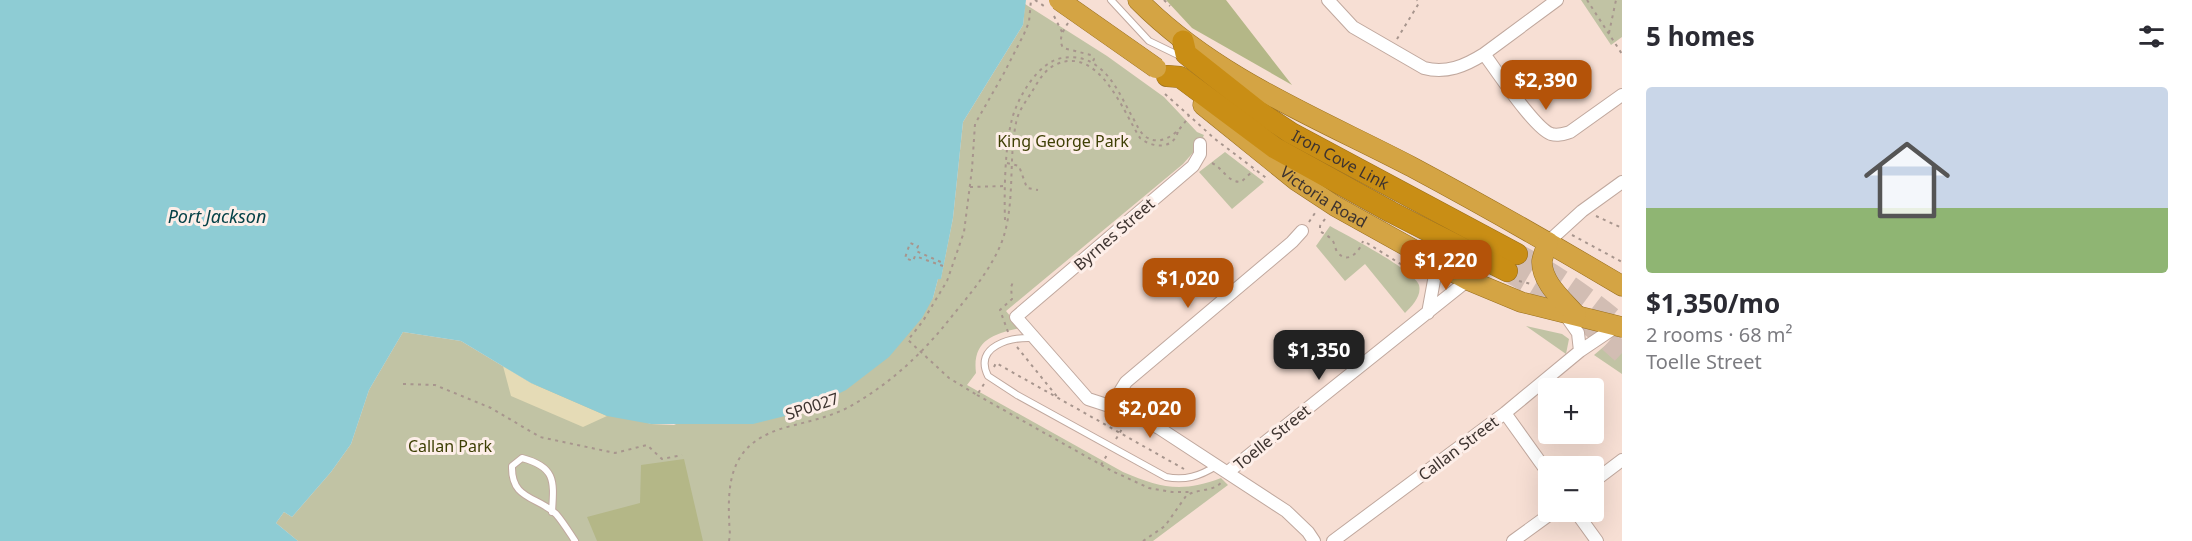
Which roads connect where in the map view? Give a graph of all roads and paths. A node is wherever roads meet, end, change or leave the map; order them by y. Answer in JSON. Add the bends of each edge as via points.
{"nodes":[{"id":1,"x":1031,"y":0,"type":"edge"},
{"id":2,"x":1111,"y":0,"type":"edge"},
{"id":3,"x":1138,"y":0,"type":"edge"},
{"id":4,"x":1328,"y":0,"type":"edge"},
{"id":5,"x":1417,"y":0,"type":"edge"},
{"id":6,"x":1557,"y":0,"type":"edge"},
{"id":7,"x":1587,"y":0,"type":"edge"},
{"id":8,"x":1616,"y":0,"type":"edge"},
{"id":9,"x":1051,"y":4,"type":"edge"},
{"id":10,"x":1071,"y":19,"type":"dead end"},
{"id":11,"x":1062,"y":32,"type":"junction"},
{"id":12,"x":1609,"y":33,"type":"junction"},
{"id":13,"x":1177,"y":44,"type":"junction"},
{"id":14,"x":1390,"y":49,"type":"junction"},
{"id":15,"x":1484,"y":54,"type":"junction"},
{"id":16,"x":1622,"y":54,"type":"edge"},
{"id":17,"x":1093,"y":63,"type":"junction"},
{"id":18,"x":1162,"y":79,"type":"junction"},
{"id":19,"x":1622,"y":95,"type":"edge"},
{"id":20,"x":1178,"y":131,"type":"junction"},
{"id":21,"x":1200,"y":144,"type":"dead end"},
{"id":22,"x":1007,"y":163,"type":"junction"},
{"id":23,"x":1212,"y":163,"type":"dead end"},
{"id":24,"x":1012,"y":164,"type":"junction"},
{"id":25,"x":1254,"y":170,"type":"dead end"},
{"id":26,"x":1622,"y":182,"type":"edge"},
{"id":27,"x":1006,"y":186,"type":"junction"},
{"id":28,"x":970,"y":187,"type":"junction"},
{"id":29,"x":1038,"y":190,"type":"dead end"},
{"id":30,"x":1582,"y":211,"type":"junction"},
{"id":31,"x":1325,"y":219,"type":"dead end"},
{"id":32,"x":1006,"y":225,"type":"junction"},
{"id":33,"x":1622,"y":228,"type":"edge"},
{"id":34,"x":1302,"y":231,"type":"dead end"},
{"id":35,"x":1577,"y":238,"type":"dead end"},
{"id":36,"x":1364,"y":241,"type":"dead end"},
{"id":37,"x":1548,"y":242,"type":"junction"},
{"id":38,"x":1622,"y":262,"type":"edge"},
{"id":39,"x":943,"y":264,"type":"joint"},
{"id":40,"x":1437,"y":264,"type":"junction"},
{"id":41,"x":1468,"y":280,"type":"junction"},
{"id":42,"x":1622,"y":286,"type":"edge"},
{"id":43,"x":1428,"y":313,"type":"junction"},
{"id":44,"x":1570,"y":314,"type":"junction"},
{"id":45,"x":1620,"y":327,"type":"edge"},
{"id":46,"x":1034,"y":338,"type":"junction"},
{"id":47,"x":1010,"y":339,"type":"junction"},
{"id":48,"x":1580,"y":351,"type":"junction"},
{"id":49,"x":920,"y":352,"type":"junction"},
{"id":50,"x":988,"y":376,"type":"junction"},
{"id":51,"x":403,"y":384,"type":"dead end"},
{"id":52,"x":977,"y":395,"type":"junction"},
{"id":53,"x":1060,"y":400,"type":"junction"},
{"id":54,"x":1118,"y":409,"type":"junction"},
{"id":55,"x":1131,"y":413,"type":"junction"},
{"id":56,"x":1505,"y":413,"type":"junction"},
{"id":57,"x":1119,"y":434,"type":"junction"},
{"id":58,"x":1111,"y":447,"type":"junction"},
{"id":59,"x":682,"y":455,"type":"dead end"},
{"id":60,"x":1538,"y":459,"type":"edge"},
{"id":61,"x":1622,"y":460,"type":"edge"},
{"id":62,"x":1101,"y":465,"type":"junction"},
{"id":63,"x":1217,"y":466,"type":"junction"},
{"id":64,"x":1185,"y":470,"type":"dead end"},
{"id":65,"x":1228,"y":472,"type":"junction"},
{"id":66,"x":1604,"y":474,"type":"edge"},
{"id":67,"x":1190,"y":492,"type":"junction"},
{"id":68,"x":552,"y":512,"type":"junction"},
{"id":69,"x":1539,"y":522,"type":"edge"},
{"id":70,"x":1583,"y":522,"type":"edge"},
{"id":71,"x":575,"y":541,"type":"edge"},
{"id":72,"x":729,"y":541,"type":"edge"},
{"id":73,"x":1143,"y":541,"type":"edge"},
{"id":74,"x":1314,"y":541,"type":"edge"},
{"id":75,"x":1333,"y":541,"type":"edge"},
{"id":76,"x":1513,"y":541,"type":"edge"},
{"id":77,"x":1597,"y":541,"type":"edge"}],
"edges":[{"from":1,"to":28,"type":"path","via":[[1024,34],[975,124]]},
{"from":2,"to":13,"type":"lane","via":[[1149,40]]},
{"from":3,"to":13,"type":"highway"},
{"from":4,"to":14,"type":"street","via":[[1353,27]]},
{"from":5,"to":14,"type":"path","via":[[1419,3]]},
{"from":6,"to":15,"type":"street"},
{"from":7,"to":12,"type":"path"},
{"from":8,"to":12,"type":"path"},
{"from":9,"to":11,"type":"path"},
{"from":9,"to":18,"type":"highway","name":"Victoria Road","bridge":true},
{"from":10,"to":11,"type":"path"},
{"from":11,"to":17,"type":"path","via":[[1063,48],[1091,55]]},
{"from":12,"to":16,"type":"path"},
{"from":13,"to":18,"type":"highway","name":"Iron Cove Link","via":[[1291,133],[1512,262],[1391,212],[1275,148],[1180,77]]},
{"from":13,"to":37,"type":"highway"},
{"from":14,"to":15,"type":"street","via":[[1424,68],[1447,71]]},
{"from":15,"to":19,"type":"street","via":[[1539,126],[1553,134],[1569,132]]},
{"from":17,"to":20,"type":"path","via":[[1108,77],[1146,137],[1161,141]]},
{"from":17,"to":22,"type":"path","via":[[1063,58],[1048,63],[1034,76],[1014,111]]},
{"from":18,"to":20,"type":"path","via":[[1189,115]]},
{"from":18,"to":40,"type":"highway","name":"Victoria Road","via":[[1297,181]]},
{"from":20,"to":24,"type":"path","via":[[1177,138],[1168,144],[1156,146],[1146,142],[1097,71],[1085,64],[1062,62],[1047,69],[1016,120]]},
{"from":21,"to":46,"type":"street","name":"Byrnes Street","via":[[1200,154],[1192,166],[1016,317]]},
{"from":22,"to":24,"type":"path"},
{"from":22,"to":27,"type":"path"},
{"from":23,"to":25,"type":"path","via":[[1233,182],[1241,182]]},
{"from":24,"to":29,"type":"path","via":[[1023,172],[1027,188]]},
{"from":24,"to":32,"type":"path"},
{"from":26,"to":30,"type":"street"},
{"from":27,"to":28,"type":"path"},
{"from":27,"to":32,"type":"path"},
{"from":28,"to":49,"type":"path","via":[[964,232],[947,281],[908,340]]},
{"from":30,"to":33,"type":"path"},
{"from":30,"to":37,"type":"street"},
{"from":31,"to":36,"type":"path","via":[[1320,231],[1333,240],[1338,253],[1350,257]]},
{"from":32,"to":49,"type":"path","name":"SP0027","via":[[1001,244],[975,286]]},
{"from":34,"to":54,"type":"street","via":[[1126,382]]},
{"from":35,"to":38,"type":"path"},
{"from":37,"to":42,"type":"highway"},
{"from":37,"to":44,"type":"highway","via":[[1543,272]]},
{"from":39,"to":39,"type":"path","via":[[916,251],[918,246],[910,243],[904,258],[913,261],[915,256]]},
{"from":40,"to":41,"type":"highway","name":"Victoria Road"},
{"from":40,"to":43,"type":"street"},
{"from":41,"to":43,"type":"street","name":"Toelle Street"},
{"from":41,"to":44,"type":"highway","name":"Victoria Road","via":[[1521,302]]},
{"from":43,"to":65,"type":"street","name":"Toelle Street"},
{"from":44,"to":45,"type":"highway","name":"Victoria Road"},
{"from":44,"to":48,"type":"street"},
{"from":45,"to":48,"type":"street","name":"Callan Street"},
{"from":46,"to":47,"type":"lane"},
{"from":46,"to":54,"type":"street","via":[[1084,395]]},
{"from":47,"to":50,"type":"lane","via":[[991,349],[985,360]]},
{"from":47,"to":53,"type":"path"},
{"from":48,"to":56,"type":"street","name":"Callan Street"},
{"from":49,"to":52,"type":"path","via":[[949,378]]},
{"from":49,"to":72,"type":"path","name":"SP0027","via":[[882,386],[847,408],[770,432],[753,442],[740,456],[731,476]]},
{"from":50,"to":52,"type":"path"},
{"from":50,"to":53,"type":"path","via":[[996,363]]},
{"from":50,"to":58,"type":"lane"},
{"from":51,"to":59,"type":"path","via":[[435,385],[490,408],[540,438],[615,453],[647,445],[662,459]]},
{"from":52,"to":62,"type":"path"},
{"from":53,"to":57,"type":"path"},
{"from":54,"to":55,"type":"street"},
{"from":55,"to":57,"type":"path"},
{"from":55,"to":63,"type":"street"},
{"from":56,"to":60,"type":"street"},
{"from":56,"to":75,"type":"street","name":"Callan Street"},
{"from":57,"to":58,"type":"path"},
{"from":57,"to":64,"type":"path"},
{"from":58,"to":62,"type":"path"},
{"from":58,"to":63,"type":"lane","via":[[1172,478],[1200,475]]},
{"from":61,"to":66,"type":"street"},
{"from":62,"to":67,"type":"path","via":[[1149,488]]},
{"from":63,"to":65,"type":"street"},
{"from":65,"to":67,"type":"path","via":[[1212,489]]},
{"from":65,"to":74,"type":"street","via":[[1286,511]]},
{"from":67,"to":73,"type":"path","via":[[1165,526]]},
{"from":68,"to":68,"type":"lane","via":[[519,491],[512,466],[522,458],[539,462],[549,473],[554,488]]},
{"from":68,"to":71,"type":"lane"},
{"from":69,"to":76,"type":"street"},
{"from":70,"to":77,"type":"street"}]}
